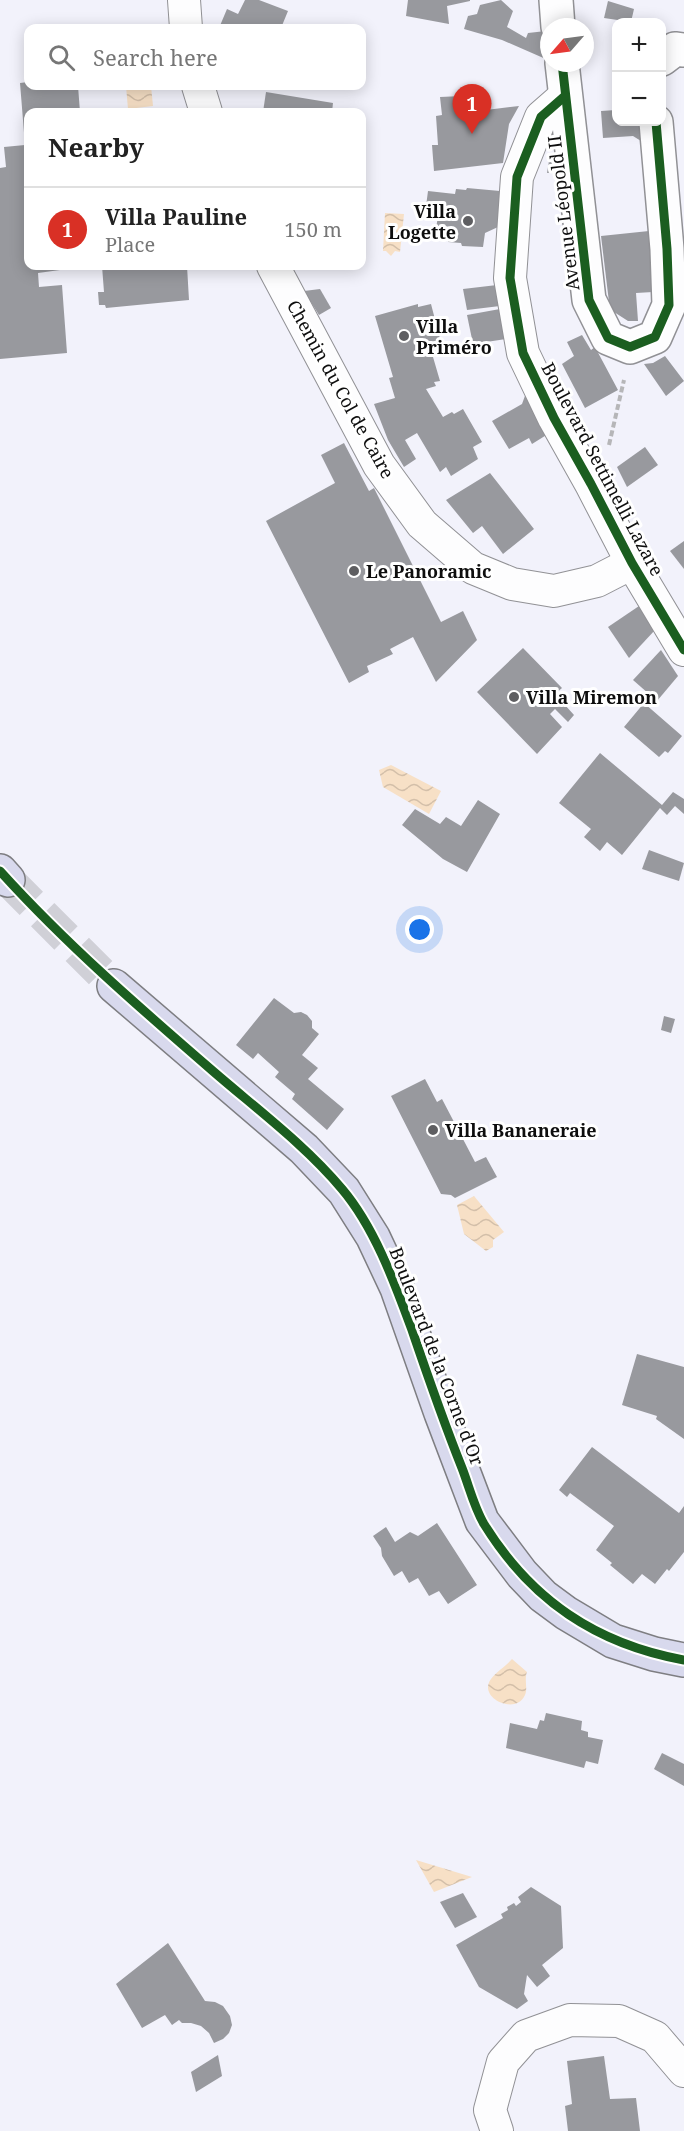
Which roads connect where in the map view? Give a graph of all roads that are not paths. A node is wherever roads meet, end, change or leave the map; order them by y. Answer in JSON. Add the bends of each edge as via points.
{"nodes":[{"id":1,"x":184,"y":0,"type":"edge"},
{"id":2,"x":556,"y":0,"type":"edge"},
{"id":3,"x":557,"y":18,"type":"edge"},
{"id":4,"x":186,"y":24,"type":"edge"},
{"id":5,"x":684,"y":50,"type":"edge"},
{"id":6,"x":666,"y":56,"type":"edge"},
{"id":7,"x":563,"y":72,"type":"edge"},
{"id":8,"x":199,"y":90,"type":"edge"},
{"id":9,"x":566,"y":96,"type":"junction"},
{"id":10,"x":205,"y":108,"type":"edge"},
{"id":11,"x":656,"y":126,"type":"edge"},
{"id":12,"x":275,"y":270,"type":"edge"},
{"id":13,"x":632,"y":563,"type":"junction"},
{"id":14,"x":684,"y":650,"type":"edge"},
{"id":15,"x":114,"y":986,"type":"tunnel mouth"},
{"id":16,"x":684,"y":1660,"type":"edge"},
{"id":17,"x":684,"y":2071,"type":"edge"},
{"id":18,"x":497,"y":2131,"type":"edge"}],
"edges":[{"from":1,"to":4,"type":"street"},
{"from":2,"to":3,"type":"street"},
{"from":5,"to":6,"type":"street","via":[[675,49]]},
{"from":7,"to":9,"type":"street","name":"Avenue Léopold II"},
{"from":8,"to":10,"type":"street"},
{"from":9,"to":11,"type":"street","name":"Avenue Léopold II","via":[[590,300],[608,338],[630,347],[655,337],[669,305]]},
{"from":9,"to":13,"type":"street","name":"Boulevard Settimelli Lazare","via":[[541,117],[517,177],[510,278],[523,353]]},
{"from":12,"to":13,"type":"street","name":"Chemin du Col de Caire","via":[[380,465],[423,524],[473,568],[512,584],[554,591],[597,581]]},
{"from":13,"to":14,"type":"street","name":"Boulevard Settimelli Lazare"},
{"from":15,"to":16,"type":"main road","name":"Boulevard de la Corne d'Or","via":[[304,1149],[344,1191],[374,1238],[397,1288],[482,1521],[522,1574],[566,1613],[613,1641]]},
{"from":17,"to":18,"type":"street","via":[[655,2037],[619,2021],[570,2020],[526,2036],[503,2062],[490,2110]]}]}
